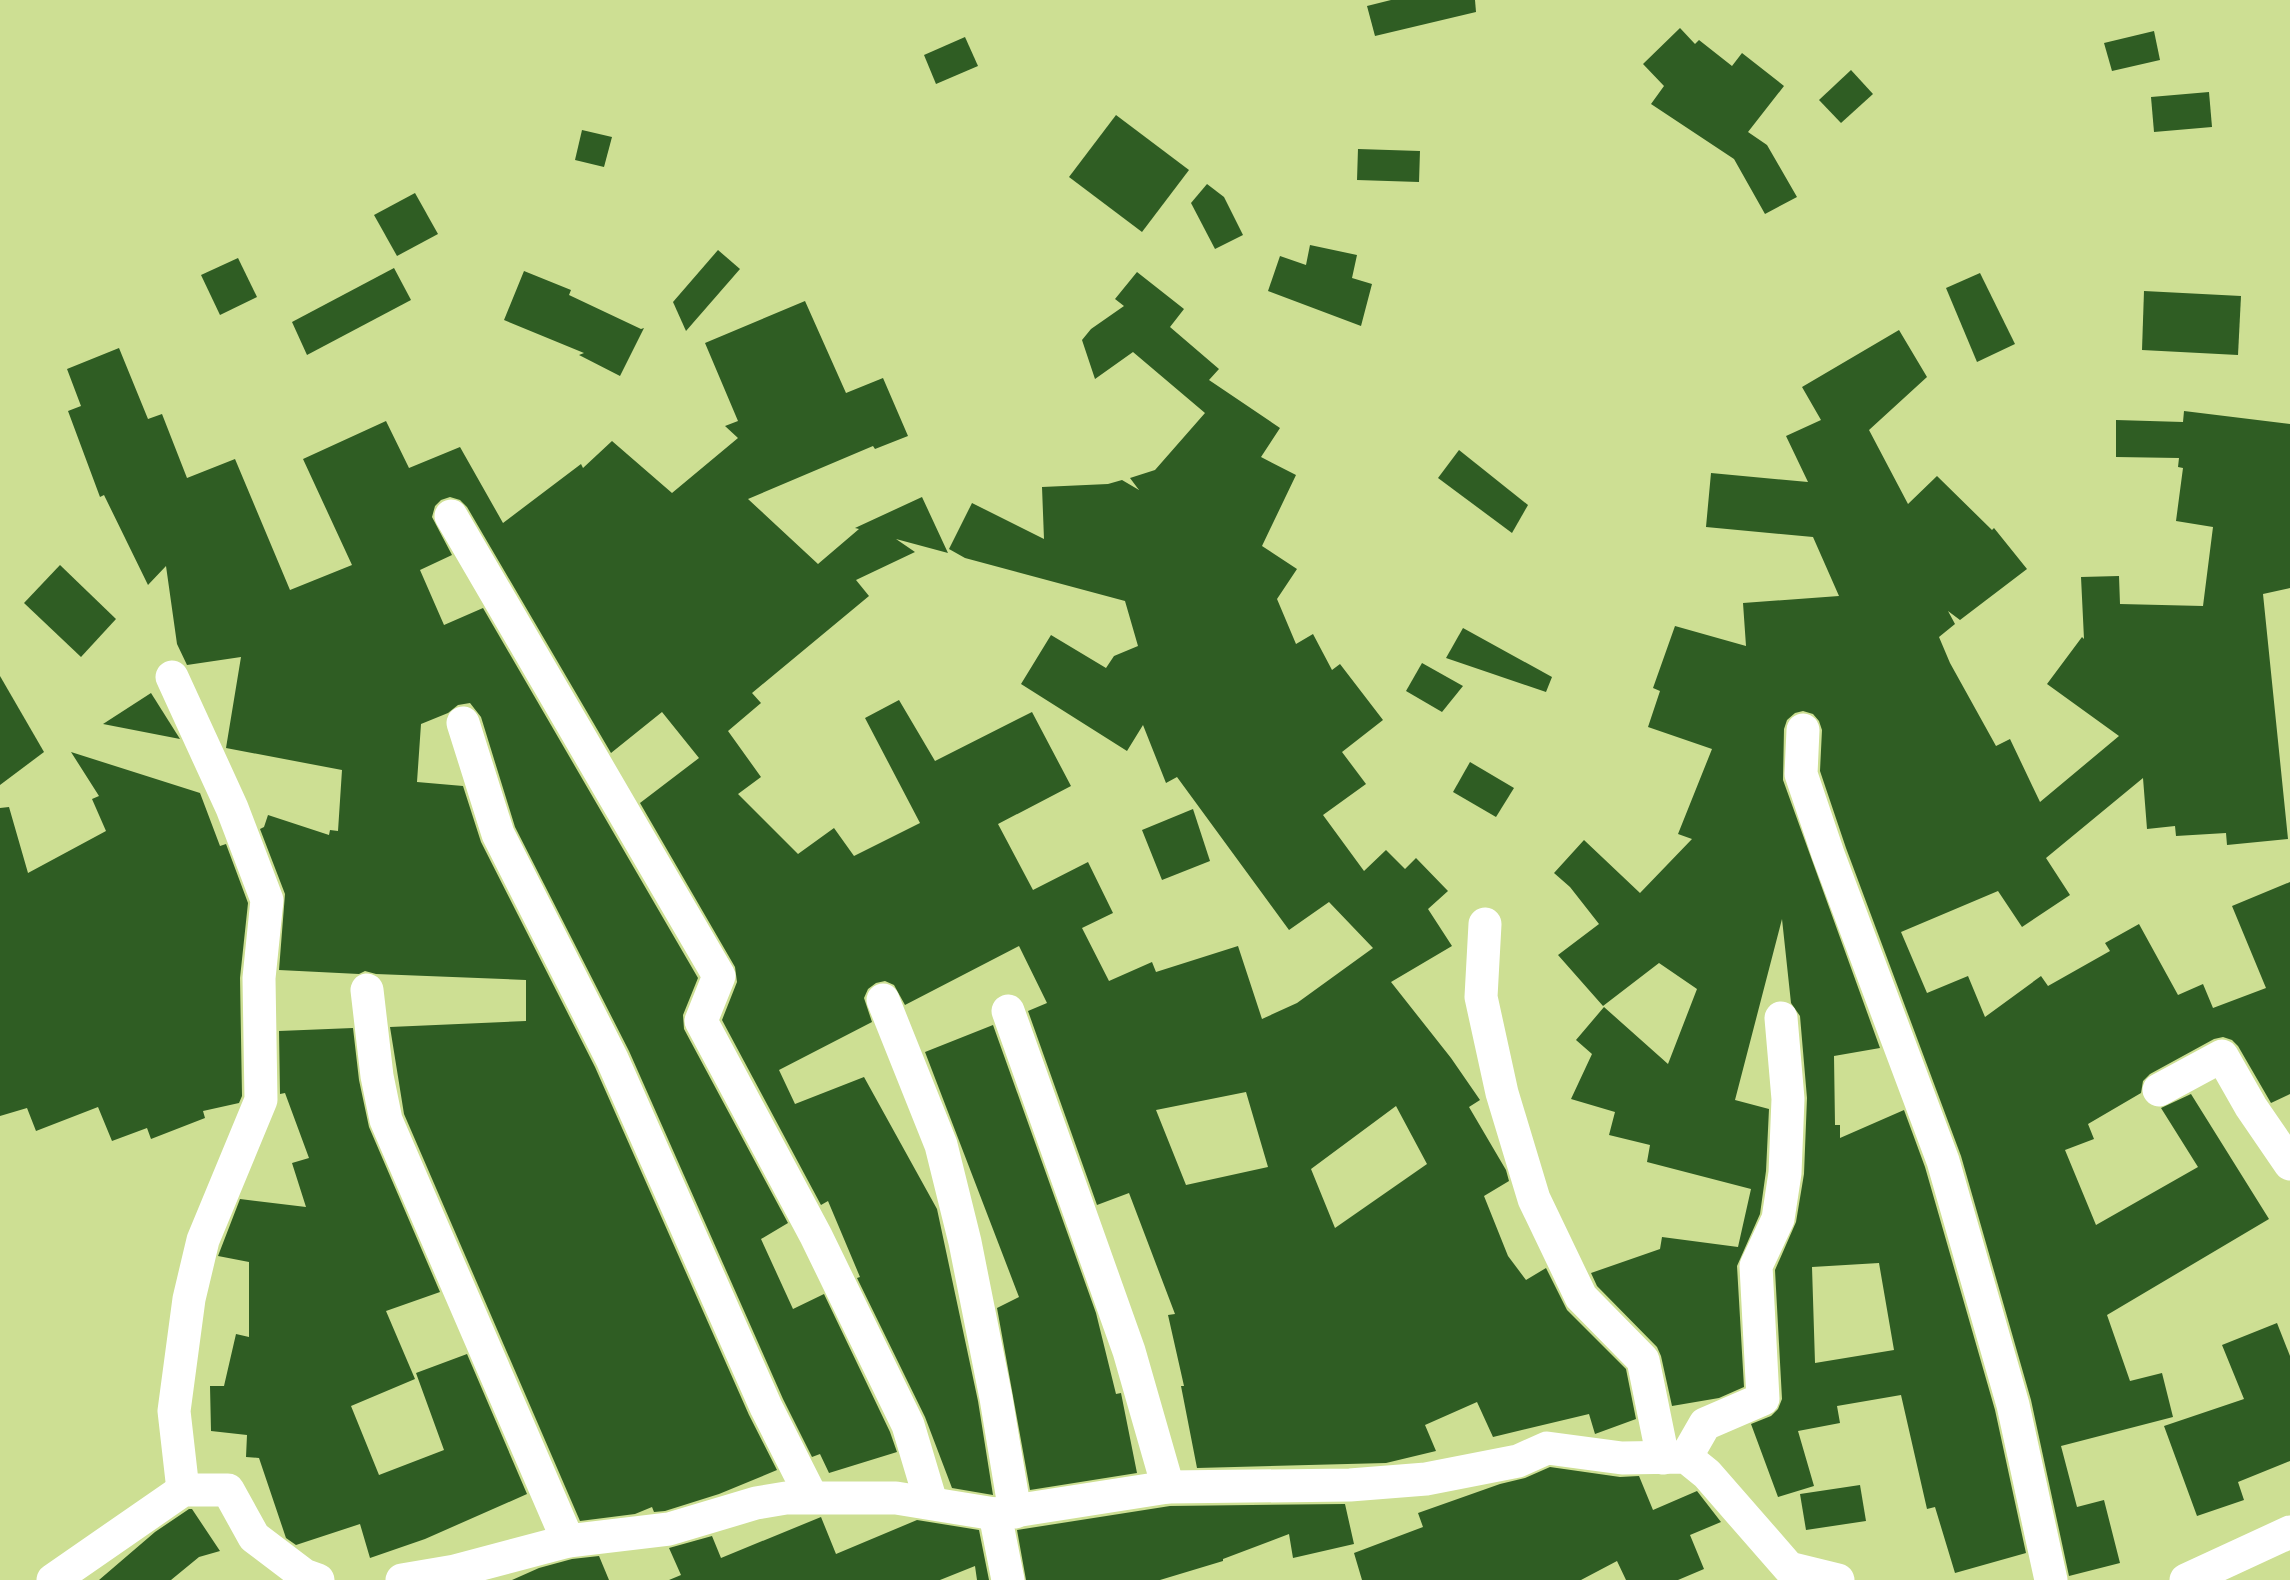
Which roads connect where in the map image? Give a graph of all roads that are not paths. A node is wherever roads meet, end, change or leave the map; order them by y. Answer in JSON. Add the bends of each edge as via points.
{"nodes":[{"id":1,"x":451,"y":516,"type":"dead end"},
{"id":2,"x":172,"y":677,"type":"dead end"},
{"id":3,"x":463,"y":723,"type":"dead end"},
{"id":4,"x":1803,"y":730,"type":"dead end"},
{"id":5,"x":1485,"y":924,"type":"dead end"},
{"id":6,"x":367,"y":990,"type":"dead end"},
{"id":7,"x":883,"y":1000,"type":"dead end"},
{"id":8,"x":1008,"y":1011,"type":"dead end"},
{"id":9,"x":1780,"y":1018,"type":"dead end"},
{"id":10,"x":2159,"y":1090,"type":"dead end"},
{"id":11,"x":2290,"y":1164,"type":"edge"},
{"id":12,"x":1674,"y":1457,"type":"junction"},
{"id":13,"x":1168,"y":1487,"type":"junction"},
{"id":14,"x":183,"y":1490,"type":"junction"},
{"id":15,"x":811,"y":1496,"type":"junction"},
{"id":16,"x":931,"y":1502,"type":"junction"},
{"id":17,"x":1005,"y":1513,"type":"junction"},
{"id":18,"x":2290,"y":1532,"type":"edge"},
{"id":19,"x":568,"y":1541,"type":"junction"},
{"id":20,"x":1827,"y":1579,"type":"edge"},
{"id":21,"x":53,"y":1580,"type":"edge"},
{"id":22,"x":318,"y":1580,"type":"edge"},
{"id":23,"x":402,"y":1580,"type":"edge"},
{"id":24,"x":1008,"y":1580,"type":"edge"},
{"id":25,"x":2051,"y":1580,"type":"edge"},
{"id":26,"x":2186,"y":1580,"type":"edge"}],
"edges":[{"from":1,"to":16,"type":"street","via":[[719,976],[701,1021],[816,1236],[908,1425]]},
{"from":2,"to":14,"type":"street","via":[[232,808],[267,900],[259,978],[261,1100],[203,1240],[189,1299],[174,1411]]},
{"from":3,"to":15,"type":"street","via":[[498,834],[612,1059],[756,1386]]},
{"from":4,"to":25,"type":"street","via":[[1801,774],[1943,1161],[2013,1405]]},
{"from":5,"to":12,"type":"street","via":[[1481,997],[1502,1093],[1534,1198],[1581,1297],[1642,1360]]},
{"from":6,"to":19,"type":"street","via":[[376,1076],[386,1120]]},
{"from":7,"to":17,"type":"street","via":[[941,1145],[967,1253],[996,1398]]},
{"from":8,"to":13,"type":"street","via":[[1129,1351]]},
{"from":9,"to":12,"type":"street","via":[[1788,1099],[1785,1173],[1778,1219],[1756,1266],[1762,1399],[1704,1424]]},
{"from":10,"to":11,"type":"street","via":[[2222,1056]]},
{"from":12,"to":13,"type":"street","via":[[1622,1458],[1547,1448],[1518,1461],[1426,1479],[1350,1485]]},
{"from":12,"to":20,"type":"street","via":[[1707,1474],[1789,1568]]},
{"from":13,"to":17,"type":"street"},
{"from":14,"to":21,"type":"street"},
{"from":14,"to":22,"type":"street","via":[[228,1490],[254,1537],[304,1575]]},
{"from":15,"to":16,"type":"street"},
{"from":15,"to":19,"type":"street","via":[[756,1503],[669,1529]]},
{"from":16,"to":17,"type":"street"},
{"from":17,"to":24,"type":"street"},
{"from":18,"to":26,"type":"street"},
{"from":19,"to":23,"type":"street","via":[[455,1571]]}]}
